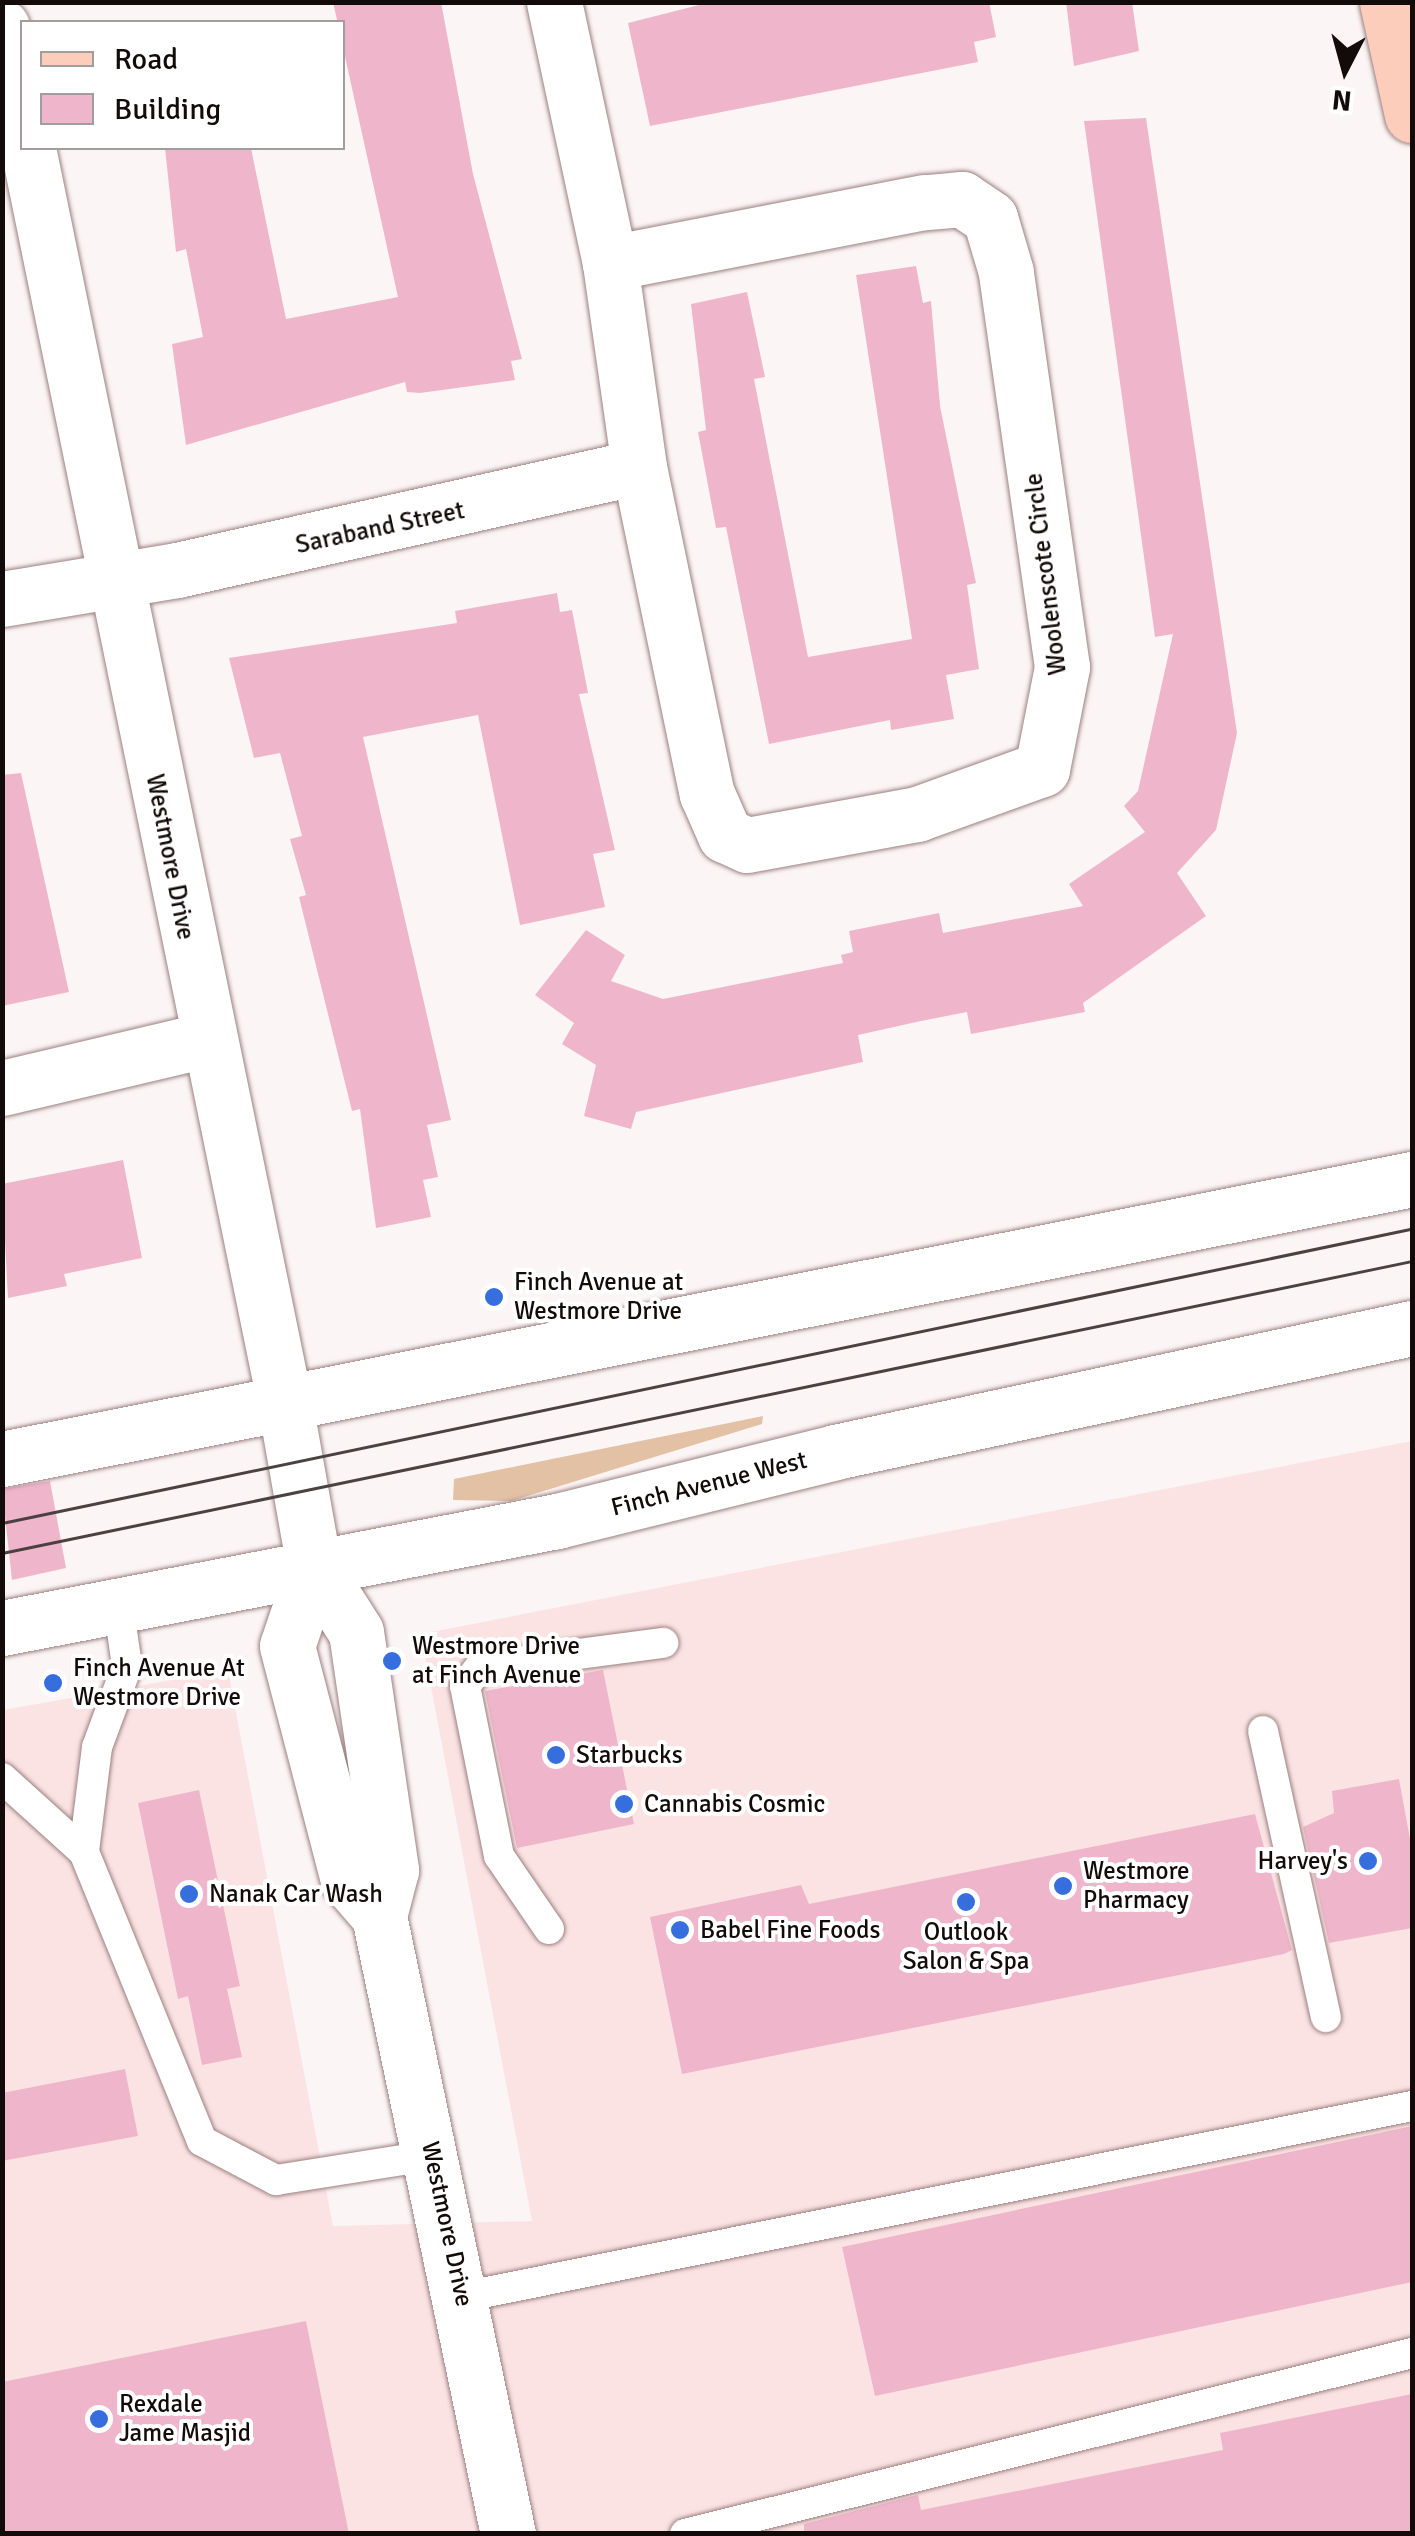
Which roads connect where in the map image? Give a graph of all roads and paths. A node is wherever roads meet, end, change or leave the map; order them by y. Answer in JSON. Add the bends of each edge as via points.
{"nodes":[{"id":1,"x":554,"y":2,"type":"edge"},
{"id":2,"x":1387,"y":2,"type":"edge"},
{"id":3,"x":2,"y":27,"type":"edge"},
{"id":4,"x":20,"y":113,"type":"edge"},
{"id":5,"x":1412,"y":114,"type":"edge"},
{"id":6,"x":28,"y":150,"type":"edge"},
{"id":7,"x":610,"y":263,"type":"junction"},
{"id":8,"x":640,"y":468,"type":"junction"},
{"id":9,"x":118,"y":582,"type":"junction"},
{"id":10,"x":2,"y":600,"type":"edge"},
{"id":11,"x":205,"y":1040,"type":"junction"},
{"id":12,"x":2,"y":1088,"type":"edge"},
{"id":13,"x":1412,"y":1180,"type":"edge"},
{"id":14,"x":1412,"y":1328,"type":"edge"},
{"id":15,"x":285,"y":1404,"type":"junction"},
{"id":16,"x":2,"y":1459,"type":"edge"},
{"id":17,"x":314,"y":1566,"type":"junction"},
{"id":18,"x":118,"y":1604,"type":"junction"},
{"id":19,"x":2,"y":1628,"type":"edge"},
{"id":20,"x":663,"y":1642,"type":"dead end"},
{"id":21,"x":1263,"y":1731,"type":"dead end"},
{"id":22,"x":2,"y":1778,"type":"edge"},
{"id":23,"x":84,"y":1852,"type":"junction"},
{"id":24,"x":549,"y":1929,"type":"dead end"},
{"id":25,"x":1326,"y":2017,"type":"dead end"},
{"id":26,"x":1412,"y":2106,"type":"edge"},
{"id":27,"x":433,"y":2154,"type":"junction"},
{"id":28,"x":462,"y":2297,"type":"junction"},
{"id":29,"x":1412,"y":2354,"type":"edge"},
{"id":30,"x":508,"y":2534,"type":"edge"},
{"id":31,"x":684,"y":2534,"type":"edge"}],
"edges":[{"from":1,"to":7,"type":"street","name":"Woolenscote Circle"},
{"from":2,"to":5,"type":"main road"},
{"from":3,"to":4,"type":"street"},
{"from":6,"to":9,"type":"street","name":"Westmore Drive"},
{"from":7,"to":8,"type":"street","name":"Woolenscote Circle"},
{"from":7,"to":8,"type":"street","name":"Woolenscote Circle","via":[[924,202],[962,199],[990,218],[1006,272],[1062,666],[1042,769],[917,814],[747,845],[725,835],[707,794]]},
{"from":8,"to":9,"type":"street","name":"Saraband Street"},
{"from":9,"to":10,"type":"street","name":"Saraband Street"},
{"from":9,"to":11,"type":"street","name":"Westmore Drive"},
{"from":11,"to":12,"type":"street"},
{"from":11,"to":15,"type":"street","name":"Westmore Drive"},
{"from":13,"to":15,"type":"street"},
{"from":14,"to":17,"type":"street","name":"Finch Avenue West","via":[[835,1452],[557,1521]]},
{"from":15,"to":16,"type":"street"},
{"from":15,"to":17,"type":"street","name":"Westmore Drive"},
{"from":17,"to":18,"type":"street","name":"Finch Avenue West"},
{"from":17,"to":27,"type":"street","name":"Westmore Drive","via":[[356,1632],[390,1870],[379,1916]]},
{"from":18,"to":19,"type":"street","name":"Finch Avenue West"},
{"from":18,"to":23,"type":"lane","via":[[127,1666],[98,1747]]},
{"from":20,"to":24,"type":"lane","via":[[480,1667],[465,1686],[499,1856]]},
{"from":21,"to":25,"type":"lane"},
{"from":22,"to":23,"type":"lane"},
{"from":23,"to":27,"type":"lane","via":[[202,2141],[276,2180]]},
{"from":26,"to":28,"type":"lane"},
{"from":27,"to":28,"type":"street","name":"Westmore Drive"},
{"from":28,"to":30,"type":"street","name":"Westmore Drive"},
{"from":29,"to":31,"type":"lane"}]}
